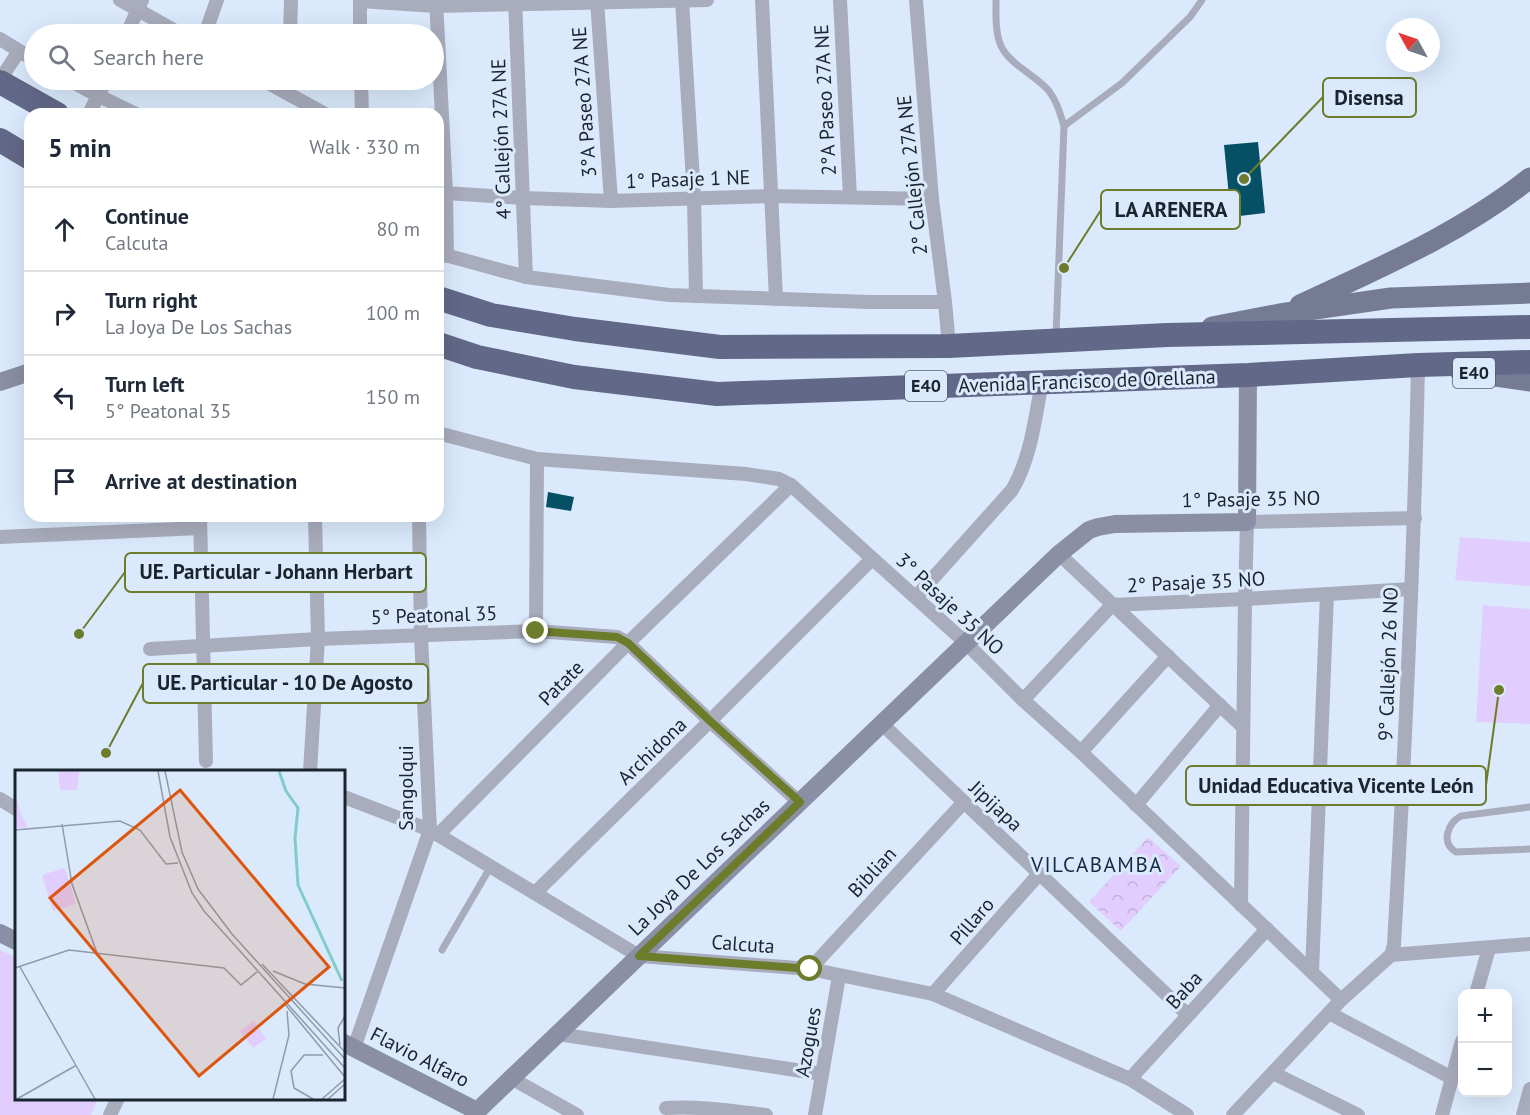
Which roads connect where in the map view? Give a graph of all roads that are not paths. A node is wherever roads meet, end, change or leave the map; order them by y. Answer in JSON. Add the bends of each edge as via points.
{"nodes":[{"id":1,"x":120,"y":0,"type":"edge"},
{"id":2,"x":217,"y":0,"type":"edge"},
{"id":3,"x":291,"y":0,"type":"edge"},
{"id":4,"x":707,"y":0,"type":"edge"},
{"id":5,"x":762,"y":0,"type":"edge"},
{"id":6,"x":840,"y":0,"type":"edge"},
{"id":7,"x":916,"y":0,"type":"edge"},
{"id":8,"x":996,"y":0,"type":"edge"},
{"id":9,"x":1202,"y":0,"type":"edge"},
{"id":10,"x":360,"y":1,"type":"edge"},
{"id":11,"x":597,"y":1,"type":"edge"},
{"id":12,"x":682,"y":1,"type":"edge"},
{"id":13,"x":515,"y":2,"type":"edge"},
{"id":14,"x":436,"y":3,"type":"edge"},
{"id":15,"x":140,"y":5,"type":"edge"},
{"id":16,"x":131,"y":24,"type":"edge"},
{"id":17,"x":167,"y":24,"type":"edge"},
{"id":18,"x":209,"y":24,"type":"edge"},
{"id":19,"x":290,"y":24,"type":"edge"},
{"id":20,"x":360,"y":24,"type":"edge"},
{"id":21,"x":437,"y":24,"type":"edge"},
{"id":22,"x":0,"y":39,"type":"edge"},
{"id":23,"x":19,"y":51,"type":"junction"},
{"id":24,"x":24,"y":54,"type":"edge"},
{"id":25,"x":0,"y":81,"type":"edge"},
{"id":26,"x":88,"y":90,"type":"edge"},
{"id":27,"x":102,"y":90,"type":"edge"},
{"id":28,"x":282,"y":90,"type":"edge"},
{"id":29,"x":289,"y":90,"type":"edge"},
{"id":30,"x":361,"y":90,"type":"edge"},
{"id":31,"x":441,"y":90,"type":"edge"},
{"id":32,"x":289,"y":94,"type":"junction"},
{"id":33,"x":99,"y":96,"type":"junction"},
{"id":34,"x":47,"y":108,"type":"edge"},
{"id":35,"x":92,"y":108,"type":"edge"},
{"id":36,"x":124,"y":108,"type":"edge"},
{"id":37,"x":314,"y":108,"type":"edge"},
{"id":38,"x":362,"y":108,"type":"edge"},
{"id":39,"x":442,"y":108,"type":"edge"},
{"id":40,"x":1064,"y":126,"type":"junction"},
{"id":41,"x":0,"y":140,"type":"edge"},
{"id":42,"x":24,"y":154,"type":"edge"},
{"id":43,"x":444,"y":155,"type":"edge"},
{"id":44,"x":1530,"y":178,"type":"edge"},
{"id":45,"x":446,"y":193,"type":"junction"},
{"id":46,"x":770,"y":196,"type":"junction"},
{"id":47,"x":850,"y":197,"type":"junction"},
{"id":48,"x":523,"y":198,"type":"junction"},
{"id":49,"x":694,"y":198,"type":"junction"},
{"id":50,"x":932,"y":200,"type":"junction"},
{"id":51,"x":611,"y":201,"type":"junction"},
{"id":52,"x":444,"y":224,"type":"edge"},
{"id":53,"x":444,"y":255,"type":"edge"},
{"id":54,"x":526,"y":277,"type":"junction"},
{"id":55,"x":1530,"y":293,"type":"edge"},
{"id":56,"x":696,"y":296,"type":"junction"},
{"id":57,"x":776,"y":299,"type":"junction"},
{"id":58,"x":444,"y":300,"type":"edge"},
{"id":59,"x":945,"y":302,"type":"junction"},
{"id":60,"x":1280,"y":314,"type":"junction"},
{"id":61,"x":1530,"y":327,"type":"edge"},
{"id":62,"x":1167,"y":335,"type":"junction"},
{"id":63,"x":1056,"y":341,"type":"junction"},
{"id":64,"x":444,"y":346,"type":"edge"},
{"id":65,"x":949,"y":346,"type":"junction"},
{"id":66,"x":1530,"y":362,"type":"edge"},
{"id":67,"x":1418,"y":365,"type":"junction"},
{"id":68,"x":24,"y":374,"type":"edge"},
{"id":69,"x":1248,"y":375,"type":"junction"},
{"id":70,"x":1530,"y":381,"type":"edge"},
{"id":71,"x":0,"y":382,"type":"edge"},
{"id":72,"x":1042,"y":382,"type":"junction"},
{"id":73,"x":444,"y":435,"type":"edge"},
{"id":74,"x":537,"y":459,"type":"junction"},
{"id":75,"x":791,"y":485,"type":"junction"},
{"id":76,"x":1415,"y":518,"type":"junction"},
{"id":77,"x":200,"y":522,"type":"edge"},
{"id":78,"x":315,"y":522,"type":"edge"},
{"id":79,"x":419,"y":522,"type":"edge"},
{"id":80,"x":1247,"y":522,"type":"junction"},
{"id":81,"x":1089,"y":530,"type":"joint"},
{"id":82,"x":0,"y":537,"type":"edge"},
{"id":83,"x":1059,"y":554,"type":"junction"},
{"id":84,"x":872,"y":559,"type":"junction"},
{"id":85,"x":1411,"y":589,"type":"junction"},
{"id":86,"x":1327,"y":594,"type":"junction"},
{"id":87,"x":916,"y":597,"type":"junction"},
{"id":88,"x":1245,"y":599,"type":"junction"},
{"id":89,"x":1112,"y":605,"type":"junction"},
{"id":90,"x":536,"y":631,"type":"junction"},
{"id":91,"x":421,"y":636,"type":"junction"},
{"id":92,"x":318,"y":639,"type":"junction"},
{"id":93,"x":628,"y":643,"type":"junction"},
{"id":94,"x":966,"y":644,"type":"junction"},
{"id":95,"x":202,"y":645,"type":"junction"},
{"id":96,"x":150,"y":649,"type":"dead end"},
{"id":97,"x":1168,"y":656,"type":"junction"},
{"id":98,"x":1023,"y":700,"type":"junction"},
{"id":99,"x":1220,"y":705,"type":"junction"},
{"id":100,"x":710,"y":721,"type":"junction"},
{"id":101,"x":882,"y":724,"type":"junction"},
{"id":102,"x":1243,"y":727,"type":"junction"},
{"id":103,"x":1081,"y":752,"type":"junction"},
{"id":104,"x":206,"y":761,"type":"dead end"},
{"id":105,"x":310,"y":770,"type":"edge"},
{"id":106,"x":1403,"y":778,"type":"junction"},
{"id":107,"x":1320,"y":781,"type":"junction"},
{"id":108,"x":1243,"y":785,"type":"junction"},
{"id":109,"x":345,"y":797,"type":"edge"},
{"id":110,"x":0,"y":799,"type":"edge"},
{"id":111,"x":800,"y":802,"type":"junction"},
{"id":112,"x":964,"y":802,"type":"junction"},
{"id":113,"x":1136,"y":805,"type":"junction"},
{"id":114,"x":1530,"y":807,"type":"edge"},
{"id":115,"x":15,"y":808,"type":"edge"},
{"id":116,"x":434,"y":832,"type":"junction"},
{"id":117,"x":1530,"y":849,"type":"edge"},
{"id":118,"x":491,"y":866,"type":"junction"},
{"id":119,"x":1039,"y":874,"type":"junction"},
{"id":120,"x":535,"y":893,"type":"junction"},
{"id":121,"x":1241,"y":905,"type":"junction"},
{"id":122,"x":1267,"y":929,"type":"junction"},
{"id":123,"x":0,"y":933,"type":"edge"},
{"id":124,"x":15,"y":940,"type":"edge"},
{"id":125,"x":1530,"y":944,"type":"edge"},
{"id":126,"x":1489,"y":948,"type":"junction"},
{"id":127,"x":442,"y":950,"type":"dead end"},
{"id":128,"x":1391,"y":955,"type":"junction"},
{"id":129,"x":639,"y":956,"type":"junction"},
{"id":130,"x":810,"y":969,"type":"junction"},
{"id":131,"x":1312,"y":972,"type":"junction"},
{"id":132,"x":839,"y":976,"type":"junction"},
{"id":133,"x":1477,"y":989,"type":"edge"},
{"id":134,"x":933,"y":994,"type":"junction"},
{"id":135,"x":1341,"y":1000,"type":"junction"},
{"id":136,"x":1329,"y":1013,"type":"junction"},
{"id":137,"x":1188,"y":1015,"type":"junction"},
{"id":138,"x":558,"y":1034,"type":"junction"},
{"id":139,"x":1461,"y":1043,"type":"edge"},
{"id":140,"x":349,"y":1046,"type":"edge"},
{"id":141,"x":1273,"y":1073,"type":"junction"},
{"id":142,"x":822,"y":1074,"type":"junction"},
{"id":143,"x":511,"y":1078,"type":"junction"},
{"id":144,"x":1452,"y":1078,"type":"junction"},
{"id":145,"x":1130,"y":1079,"type":"junction"},
{"id":146,"x":1530,"y":1089,"type":"edge"},
{"id":147,"x":117,"y":1100,"type":"edge"},
{"id":148,"x":666,"y":1108,"type":"dead end"},
{"id":149,"x":475,"y":1113,"type":"edge"},
{"id":150,"x":1181,"y":1113,"type":"edge"},
{"id":151,"x":110,"y":1115,"type":"edge"},
{"id":152,"x":577,"y":1115,"type":"edge"},
{"id":153,"x":766,"y":1115,"type":"edge"},
{"id":154,"x":815,"y":1115,"type":"edge"},
{"id":155,"x":1233,"y":1115,"type":"edge"},
{"id":156,"x":1358,"y":1115,"type":"edge"},
{"id":157,"x":1442,"y":1115,"type":"edge"},
{"id":158,"x":1523,"y":1115,"type":"edge"}],
"edges":[{"from":1,"to":15,"type":"street"},
{"from":2,"to":18,"type":"street"},
{"from":3,"to":19,"type":"street"},
{"from":4,"to":12,"type":"street"},
{"from":5,"to":46,"type":"street"},
{"from":6,"to":47,"type":"street","name":"2°A Paseo 27A NE"},
{"from":7,"to":50,"type":"street","name":"2° Callejón 27A NE"},
{"from":8,"to":40,"type":"lane","via":[[1000,44],[1006,54],[1049,91]]},
{"from":9,"to":40,"type":"lane","via":[[1190,17],[1122,83]]},
{"from":10,"to":14,"type":"street"},
{"from":10,"to":20,"type":"street"},
{"from":11,"to":12,"type":"street"},
{"from":11,"to":13,"type":"street"},
{"from":11,"to":51,"type":"street","name":"3°A Paseo 27A NE"},
{"from":12,"to":49,"type":"street"},
{"from":13,"to":14,"type":"street"},
{"from":13,"to":48,"type":"street","name":"4° Callejón 27A NE"},
{"from":14,"to":21,"type":"street"},
{"from":15,"to":16,"type":"street"},
{"from":15,"to":17,"type":"street"},
{"from":22,"to":23,"type":"street"},
{"from":23,"to":24,"type":"street"},
{"from":23,"to":25,"type":"street"},
{"from":25,"to":34,"type":"highway"},
{"from":26,"to":33,"type":"street"},
{"from":27,"to":33,"type":"street"},
{"from":28,"to":32,"type":"street"},
{"from":29,"to":32,"type":"street"},
{"from":30,"to":38,"type":"street"},
{"from":31,"to":39,"type":"street"},
{"from":32,"to":37,"type":"street"},
{"from":33,"to":35,"type":"street"},
{"from":33,"to":36,"type":"street"},
{"from":40,"to":63,"type":"lane"},
{"from":41,"to":42,"type":"highway"},
{"from":43,"to":45,"type":"street"},
{"from":44,"to":60,"type":"main road","via":[[1439,238]]},
{"from":45,"to":48,"type":"street","name":"1° Pasaje 1 NE"},
{"from":45,"to":52,"type":"street"},
{"from":46,"to":47,"type":"street","name":"1° Pasaje 1 NE"},
{"from":46,"to":49,"type":"street","name":"1° Pasaje 1 NE"},
{"from":46,"to":57,"type":"street"},
{"from":47,"to":50,"type":"street","name":"1° Pasaje 1 NE"},
{"from":48,"to":51,"type":"street","name":"1° Pasaje 1 NE"},
{"from":48,"to":54,"type":"street","name":"4° Callejón 27A NE"},
{"from":49,"to":51,"type":"street","name":"1° Pasaje 1 NE"},
{"from":49,"to":56,"type":"street"},
{"from":50,"to":59,"type":"street","name":"2° Callejón 27A NE"},
{"from":53,"to":54,"type":"street"},
{"from":54,"to":56,"type":"street"},
{"from":55,"to":60,"type":"main road","name":"Avenida Francisco de Orellana","number":"E40","via":[[1391,298]]},
{"from":56,"to":57,"type":"street"},
{"from":57,"to":59,"type":"street"},
{"from":58,"to":65,"type":"highway","name":"Avenida Francisco de Orellana","number":"E40","via":[[491,315],[720,347]]},
{"from":59,"to":65,"type":"street","name":"2° Callejón 27A NE"},
{"from":60,"to":62,"type":"main road","name":"Avenida Francisco de Orellana","number":"E40"},
{"from":61,"to":62,"type":"highway","name":"Avenida Francisco de Orellana"},
{"from":62,"to":63,"type":"highway","name":"Avenida Francisco de Orellana","number":"E40"},
{"from":63,"to":65,"type":"highway","name":"Avenida Francisco de Orellana","number":"E40"},
{"from":64,"to":72,"type":"highway","name":"Avenida Francisco de Orellana","number":"E40","via":[[477,357],[574,377],[717,394]]},
{"from":66,"to":67,"type":"highway","name":"Avenida Francisco de Orellana"},
{"from":67,"to":69,"type":"highway","name":"Avenida Francisco de Orellana","number":"E40"},
{"from":67,"to":70,"type":"main road","name":"Avenida Francisco de Orellana","number":"E40"},
{"from":67,"to":76,"type":"street","name":"9° Callejón 26 NO"},
{"from":68,"to":71,"type":"street"},
{"from":69,"to":72,"type":"highway","name":"Avenida Francisco de Orellana","number":"E40"},
{"from":69,"to":80,"type":"street"},
{"from":72,"to":87,"type":"street","via":[[1021,476]]},
{"from":73,"to":74,"type":"street","name":"3° Pasaje 35 NO"},
{"from":74,"to":75,"type":"street","name":"3° Pasaje 35 NO","via":[[746,474]]},
{"from":74,"to":90,"type":"street"},
{"from":75,"to":84,"type":"street","name":"3° Pasaje 35 NO"},
{"from":75,"to":93,"type":"street","name":"Patate"},
{"from":76,"to":80,"type":"street","name":"1° Pasaje 35 NO"},
{"from":76,"to":85,"type":"street","name":"9° Callejón 26 NO"},
{"from":77,"to":82,"type":"street"},
{"from":77,"to":95,"type":"street"},
{"from":78,"to":92,"type":"street"},
{"from":79,"to":91,"type":"street","name":"Sangolqui"},
{"from":80,"to":81,"type":"street","name":"1° Pasaje 35 NO","via":[[1115,524]]},
{"from":80,"to":88,"type":"street"},
{"from":81,"to":83,"type":"street","name":"La Joya De Los Sachas"},
{"from":83,"to":89,"type":"street"},
{"from":83,"to":94,"type":"street","name":"La Joya De Los Sachas"},
{"from":84,"to":87,"type":"street","name":"3° Pasaje 35 NO"},
{"from":84,"to":100,"type":"street","name":"Archidona"},
{"from":85,"to":86,"type":"street","name":"2° Pasaje 35 NO"},
{"from":85,"to":106,"type":"street","name":"9° Callejón 26 NO"},
{"from":86,"to":88,"type":"street","name":"2° Pasaje 35 NO"},
{"from":86,"to":107,"type":"street"},
{"from":87,"to":94,"type":"street","name":"3° Pasaje 35 NO"},
{"from":88,"to":89,"type":"street","name":"2° Pasaje 35 NO"},
{"from":88,"to":102,"type":"street"},
{"from":89,"to":97,"type":"street"},
{"from":89,"to":98,"type":"street","name":"2° Pasaje 35 NO"},
{"from":90,"to":91,"type":"street","name":"5° Peatonal 35"},
{"from":90,"to":93,"type":"street","name":"5° Peatonal 35","via":[[617,637]]},
{"from":91,"to":92,"type":"street","name":"5° Peatonal 35"},
{"from":91,"to":116,"type":"street","name":"Sangolqui"},
{"from":92,"to":95,"type":"street","name":"5° Peatonal 35"},
{"from":92,"to":105,"type":"street"},
{"from":93,"to":100,"type":"street","name":"5° Peatonal 35"},
{"from":93,"to":116,"type":"street","name":"Patate"},
{"from":94,"to":98,"type":"street","name":"3° Pasaje 35 NO"},
{"from":94,"to":101,"type":"street","name":"La Joya De Los Sachas"},
{"from":95,"to":96,"type":"street","name":"5° Peatonal 35"},
{"from":95,"to":104,"type":"street"},
{"from":97,"to":99,"type":"street"},
{"from":97,"to":103,"type":"street"},
{"from":98,"to":103,"type":"street","name":"3° Pasaje 35 NO"},
{"from":99,"to":102,"type":"street"},
{"from":99,"to":113,"type":"street"},
{"from":100,"to":111,"type":"street","name":"5° Peatonal 35"},
{"from":100,"to":120,"type":"street","name":"Archidona"},
{"from":101,"to":111,"type":"street","name":"La Joya De Los Sachas"},
{"from":101,"to":112,"type":"street","name":"Jipijapa"},
{"from":102,"to":108,"type":"street"},
{"from":103,"to":113,"type":"street","name":"3° Pasaje 35 NO"},
{"from":106,"to":107,"type":"street"},
{"from":106,"to":128,"type":"street","name":"9° Callejón 26 NO"},
{"from":107,"to":108,"type":"street"},
{"from":107,"to":131,"type":"street"},
{"from":108,"to":121,"type":"street"},
{"from":109,"to":116,"type":"street","name":"Calcuta"},
{"from":110,"to":115,"type":"street"},
{"from":111,"to":129,"type":"street","name":"La Joya De Los Sachas"},
{"from":112,"to":119,"type":"street","name":"Jipijapa"},
{"from":112,"to":130,"type":"street","name":"Biblian"},
{"from":113,"to":121,"type":"street","name":"3° Pasaje 35 NO"},
{"from":114,"to":117,"type":"lane","via":[[1461,816],[1448,831],[1448,845],[1456,852]]},
{"from":116,"to":118,"type":"street","name":"Calcuta"},
{"from":116,"to":140,"type":"street","name":"Sangolqui"},
{"from":118,"to":120,"type":"street","name":"Calcuta"},
{"from":118,"to":127,"type":"lane"},
{"from":119,"to":134,"type":"street","name":"Píllaro"},
{"from":119,"to":137,"type":"street","name":"Jipijapa"},
{"from":120,"to":129,"type":"street","name":"Calcuta"},
{"from":121,"to":122,"type":"street","name":"3° Pasaje 35 NO"},
{"from":122,"to":131,"type":"street","name":"3° Pasaje 35 NO"},
{"from":122,"to":137,"type":"street","name":"Baba"},
{"from":123,"to":124,"type":"street"},
{"from":125,"to":126,"type":"street"},
{"from":126,"to":128,"type":"street"},
{"from":126,"to":133,"type":"street"},
{"from":128,"to":135,"type":"street"},
{"from":129,"to":130,"type":"street","name":"Calcuta"},
{"from":129,"to":138,"type":"street","name":"La Joya De Los Sachas"},
{"from":130,"to":132,"type":"street","name":"Calcuta"},
{"from":131,"to":135,"type":"street","name":"3° Pasaje 35 NO"},
{"from":132,"to":134,"type":"street","name":"Calcuta"},
{"from":132,"to":142,"type":"street","name":"Azogues"},
{"from":134,"to":145,"type":"street","name":"Calcuta"},
{"from":135,"to":136,"type":"street"},
{"from":136,"to":141,"type":"street"},
{"from":136,"to":144,"type":"street"},
{"from":137,"to":145,"type":"street","name":"Baba"},
{"from":138,"to":142,"type":"street"},
{"from":138,"to":143,"type":"street","name":"La Joya De Los Sachas"},
{"from":139,"to":144,"type":"street"},
{"from":140,"to":149,"type":"street","name":"Flavio Alfaro"},
{"from":141,"to":155,"type":"street"},
{"from":141,"to":156,"type":"street"},
{"from":142,"to":154,"type":"street","name":"Azogues"},
{"from":143,"to":149,"type":"street","name":"La Joya De Los Sachas"},
{"from":143,"to":152,"type":"street"},
{"from":144,"to":157,"type":"street"},
{"from":145,"to":150,"type":"street","name":"Calcuta"},
{"from":146,"to":158,"type":"street"},
{"from":147,"to":151,"type":"street"},
{"from":148,"to":153,"type":"street","via":[[710,1108]]}]}
